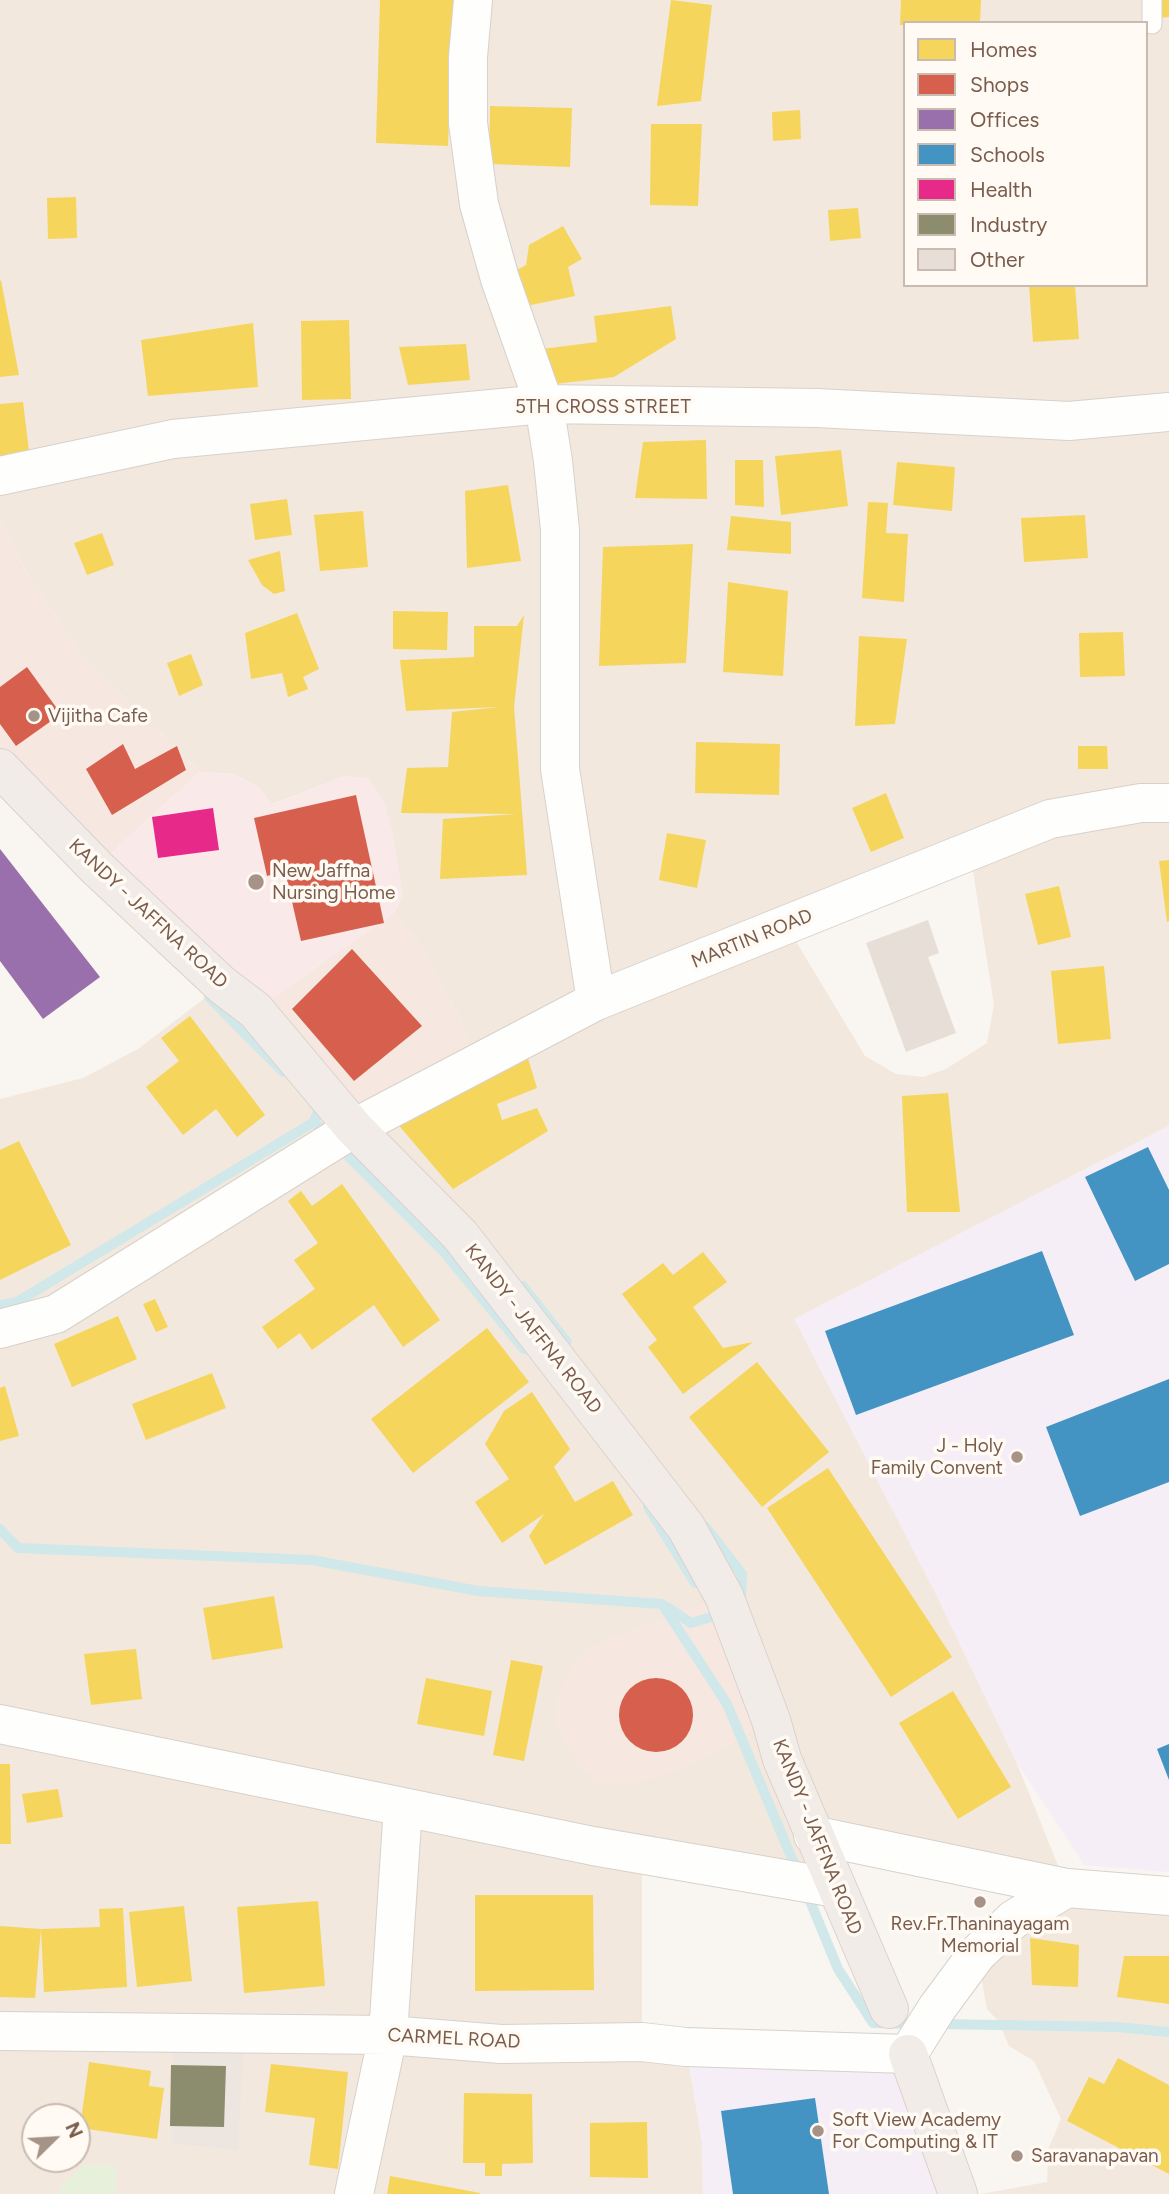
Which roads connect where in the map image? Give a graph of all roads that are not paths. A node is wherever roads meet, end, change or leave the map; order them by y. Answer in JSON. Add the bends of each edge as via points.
{"nodes":[{"id":1,"x":473,"y":0,"type":"edge"},
{"id":2,"x":1152,"y":0,"type":"edge"},
{"id":3,"x":1152,"y":24,"type":"dead end"},
{"id":4,"x":544,"y":404,"type":"junction"},
{"id":5,"x":1169,"y":412,"type":"edge"},
{"id":6,"x":0,"y":476,"type":"edge"},
{"id":7,"x":0,"y":768,"type":"edge"},
{"id":8,"x":1169,"y":803,"type":"edge"},
{"id":9,"x":596,"y":1001,"type":"junction"},
{"id":10,"x":354,"y":1128,"type":"junction"},
{"id":11,"x":0,"y":1329,"type":"edge"},
{"id":12,"x":0,"y":1724,"type":"edge"},
{"id":13,"x":403,"y":1807,"type":"junction"},
{"id":14,"x":813,"y":1835,"type":"junction"},
{"id":15,"x":836,"y":1888,"type":"junction"},
{"id":16,"x":1067,"y":1888,"type":"junction"},
{"id":17,"x":1169,"y":1896,"type":"edge"},
{"id":18,"x":889,"y":2010,"type":"dead end"},
{"id":19,"x":0,"y":2031,"type":"edge"},
{"id":20,"x":388,"y":2035,"type":"junction"},
{"id":21,"x":908,"y":2054,"type":"junction"},
{"id":22,"x":354,"y":2194,"type":"edge"},
{"id":23,"x":958,"y":2194,"type":"edge"}],
"edges":[{"from":1,"to":4,"type":"street","via":[[468,123],[479,204]]},
{"from":2,"to":3,"type":"lane"},
{"from":4,"to":5,"type":"street","name":"5TH CROSS STREET","via":[[817,408],[1069,421]]},
{"from":4,"to":6,"type":"street","name":"5TH CROSS STREET","via":[[173,439]]},
{"from":4,"to":9,"type":"street","via":[[560,530],[560,769]]},
{"from":7,"to":10,"type":"highway","name":"KANDY - JAFFNA ROAD","via":[[96,867],[255,1010]]},
{"from":8,"to":9,"type":"street","name":"MARTIN ROAD","via":[[1141,803],[1050,820]]},
{"from":9,"to":10,"type":"street","name":"MARTIN ROAD"},
{"from":10,"to":11,"type":"street","name":"MARTIN ROAD","via":[[56,1314]]},
{"from":10,"to":14,"type":"highway","name":"KANDY - JAFFNA ROAD","via":[[460,1235],[686,1527],[724,1596]]},
{"from":12,"to":13,"type":"street"},
{"from":13,"to":15,"type":"street"},
{"from":13,"to":20,"type":"street"},
{"from":14,"to":15,"type":"highway","name":"KANDY - JAFFNA ROAD"},
{"from":14,"to":16,"type":"street"},
{"from":15,"to":18,"type":"highway","name":"KANDY - JAFFNA ROAD"},
{"from":16,"to":17,"type":"street"},
{"from":16,"to":21,"type":"street","via":[[1014,1919],[977,1954]]},
{"from":19,"to":20,"type":"street","name":"CARMEL ROAD"},
{"from":20,"to":21,"type":"street","name":"CARMEL ROAD","via":[[500,2044],[642,2042]]},
{"from":20,"to":22,"type":"street"},
{"from":21,"to":23,"type":"highway"}]}
